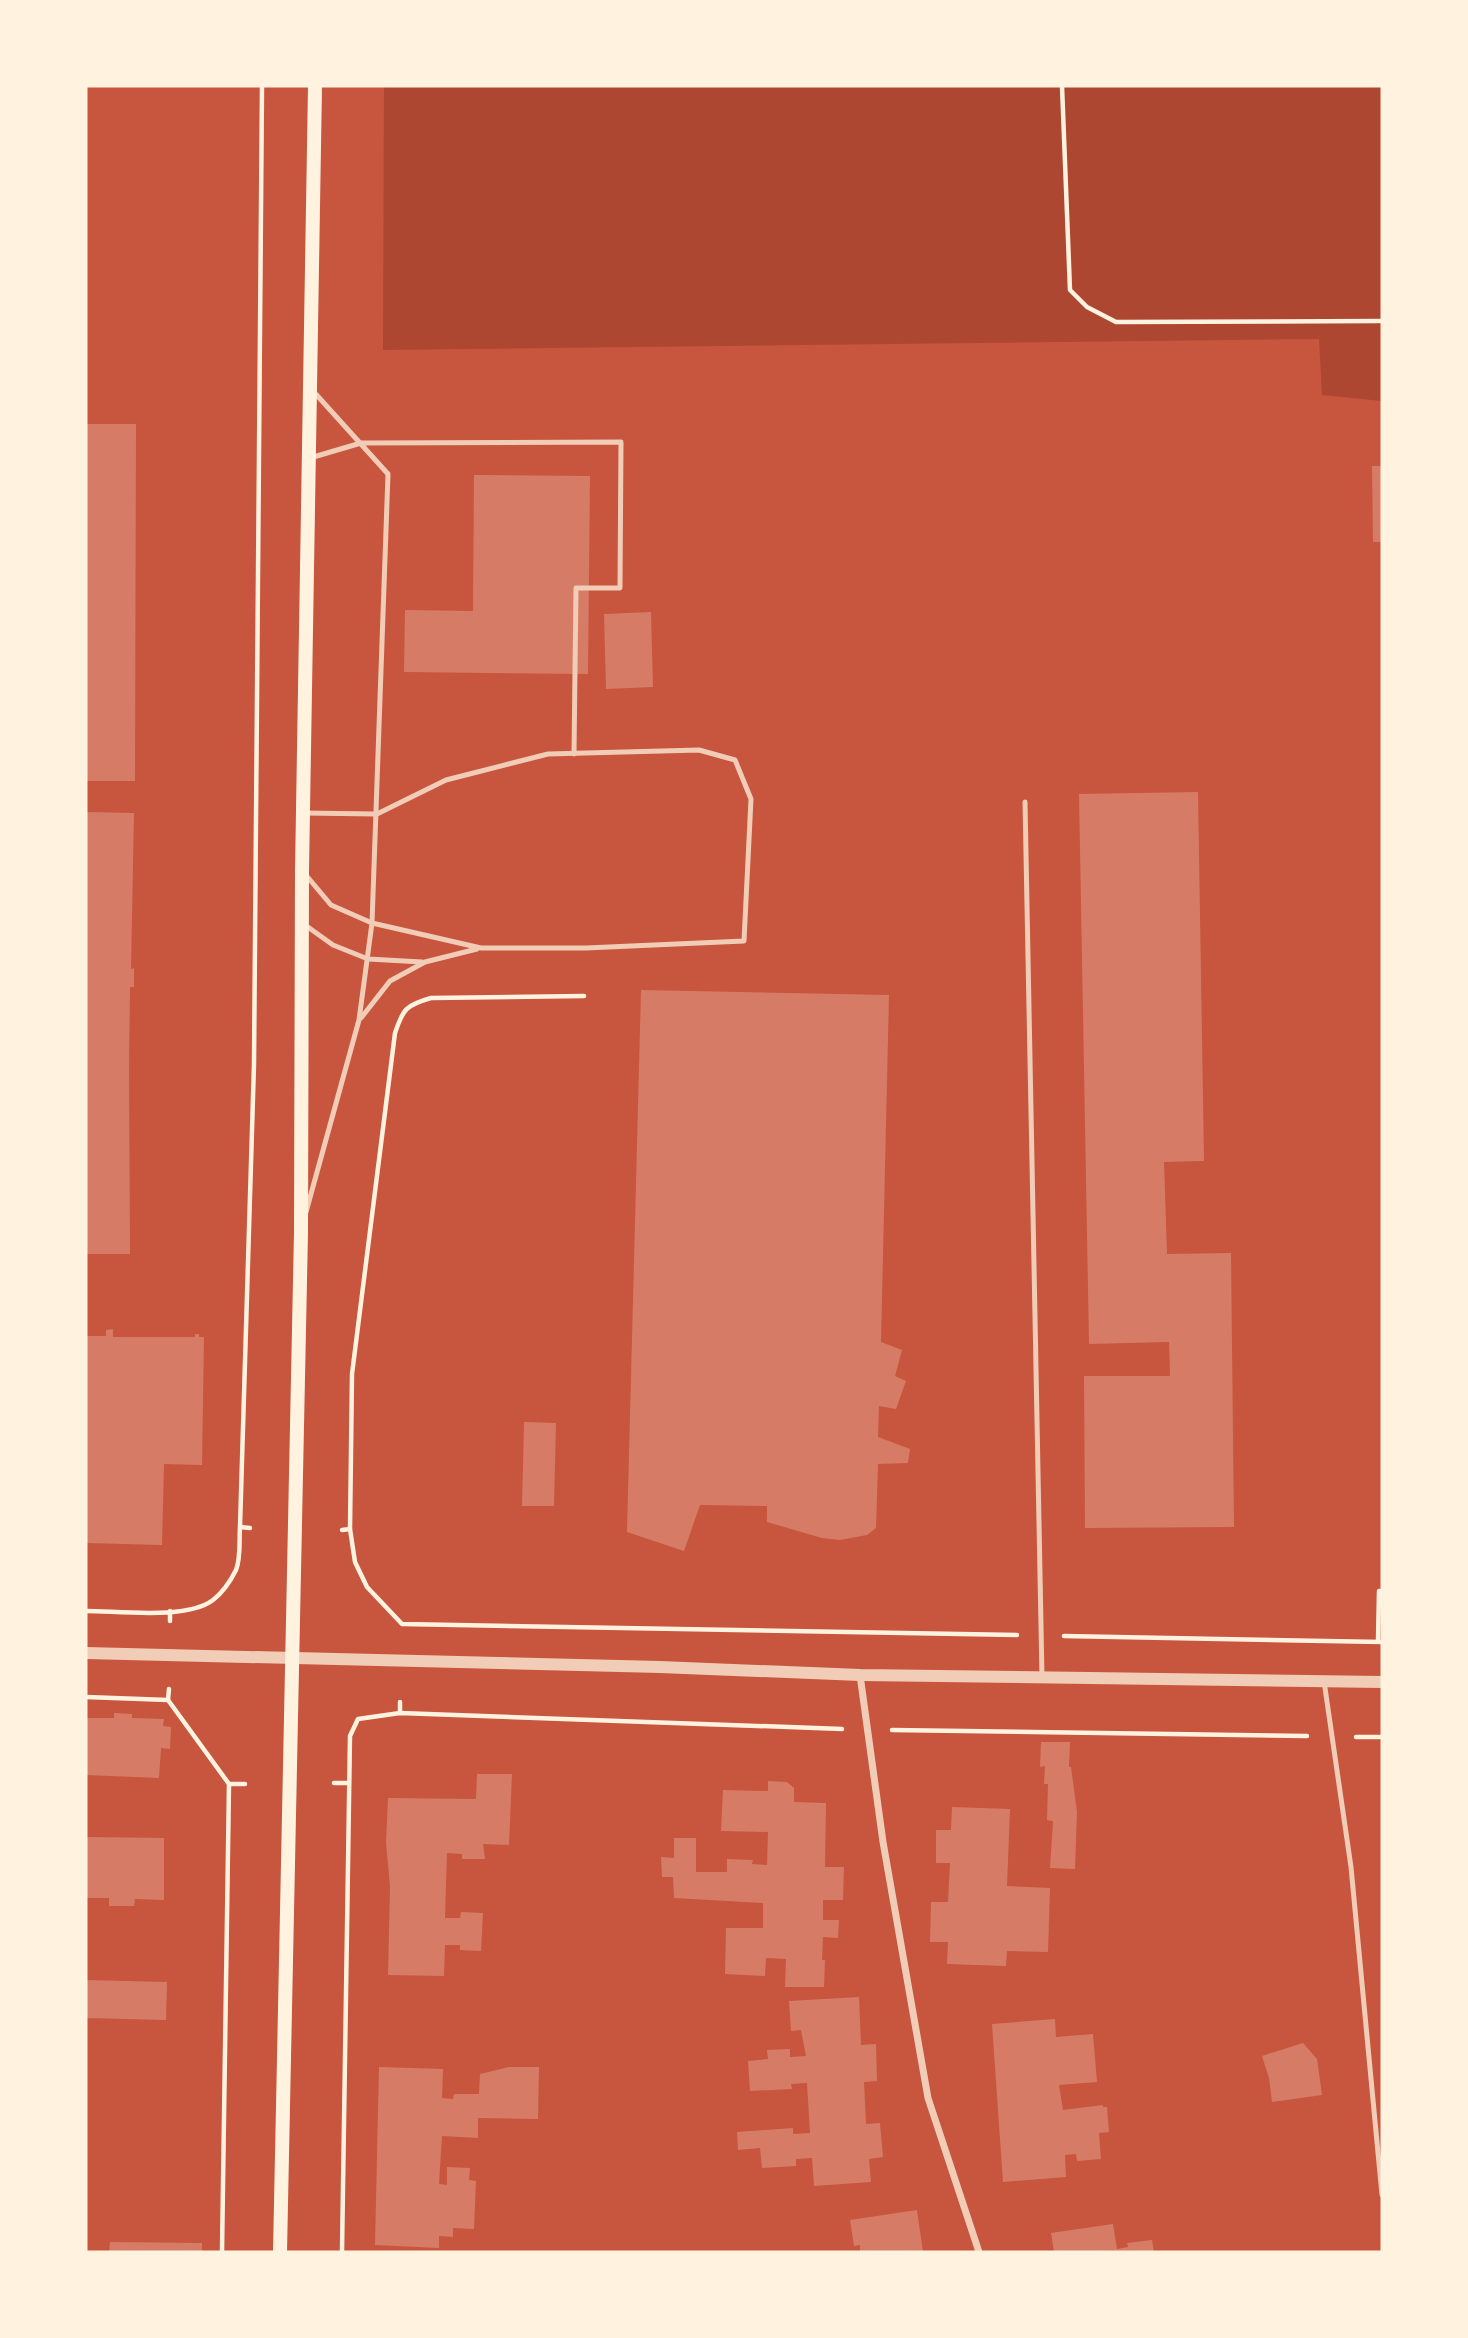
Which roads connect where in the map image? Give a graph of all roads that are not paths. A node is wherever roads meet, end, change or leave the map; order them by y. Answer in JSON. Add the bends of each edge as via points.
{"nodes":[{"id":1,"x":315,"y":86,"type":"edge"},
{"id":2,"x":311,"y":388,"type":"junction"},
{"id":3,"x":361,"y":443,"type":"junction"},
{"id":4,"x":310,"y":458,"type":"junction"},
{"id":5,"x":574,"y":754,"type":"junction"},
{"id":6,"x":1025,"y":802,"type":"dead end"},
{"id":7,"x":303,"y":813,"type":"junction"},
{"id":8,"x":377,"y":814,"type":"junction"},
{"id":9,"x":303,"y":871,"type":"junction"},
{"id":10,"x":302,"y":923,"type":"junction"},
{"id":11,"x":372,"y":923,"type":"junction"},
{"id":12,"x":481,"y":948,"type":"junction"},
{"id":13,"x":368,"y":959,"type":"junction"},
{"id":14,"x":425,"y":962,"type":"junction"},
{"id":15,"x":359,"y":1020,"type":"junction"},
{"id":16,"x":301,"y":1232,"type":"junction"},
{"id":17,"x":86,"y":1653,"type":"edge"},
{"id":18,"x":292,"y":1657,"type":"junction"},
{"id":19,"x":860,"y":1675,"type":"junction"},
{"id":20,"x":1042,"y":1677,"type":"junction"},
{"id":21,"x":1324,"y":1681,"type":"junction"},
{"id":22,"x":1382,"y":1682,"type":"edge"},
{"id":23,"x":1382,"y":2195,"type":"edge"},
{"id":24,"x":280,"y":2252,"type":"edge"},
{"id":25,"x":979,"y":2252,"type":"edge"}],
"edges":[{"from":1,"to":2,"type":"main road"},
{"from":2,"to":3,"type":"lane"},
{"from":2,"to":4,"type":"main road"},
{"from":3,"to":4,"type":"lane"},
{"from":3,"to":5,"type":"lane","via":[[621,442],[620,588],[576,588]]},
{"from":3,"to":8,"type":"lane","via":[[388,474]]},
{"from":4,"to":7,"type":"main road"},
{"from":5,"to":8,"type":"lane","via":[[548,754],[446,780]]},
{"from":5,"to":12,"type":"lane","via":[[699,750],[735,760],[751,799],[744,941]]},
{"from":6,"to":20,"type":"lane"},
{"from":7,"to":8,"type":"lane"},
{"from":7,"to":9,"type":"main road"},
{"from":8,"to":11,"type":"lane"},
{"from":9,"to":10,"type":"main road"},
{"from":9,"to":11,"type":"lane","via":[[331,905]]},
{"from":10,"to":13,"type":"lane","via":[[333,945]]},
{"from":10,"to":16,"type":"main road"},
{"from":11,"to":12,"type":"lane"},
{"from":11,"to":13,"type":"lane"},
{"from":12,"to":14,"type":"lane"},
{"from":13,"to":14,"type":"lane"},
{"from":13,"to":15,"type":"lane"},
{"from":14,"to":15,"type":"lane","via":[[390,981]]},
{"from":15,"to":16,"type":"lane"},
{"from":16,"to":18,"type":"main road"},
{"from":17,"to":18,"type":"street"},
{"from":18,"to":19,"type":"street"},
{"from":18,"to":24,"type":"main road"},
{"from":19,"to":20,"type":"street"},
{"from":19,"to":25,"type":"street","via":[[883,1842],[928,2098]]},
{"from":20,"to":21,"type":"street"},
{"from":21,"to":22,"type":"street"},
{"from":21,"to":23,"type":"lane","via":[[1351,1867]]}]}
